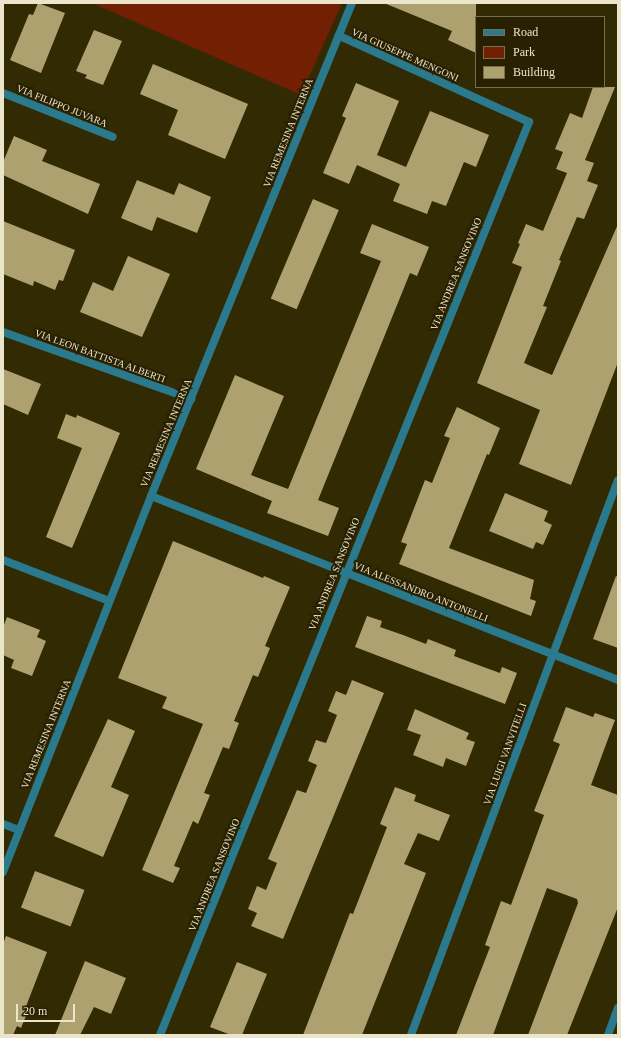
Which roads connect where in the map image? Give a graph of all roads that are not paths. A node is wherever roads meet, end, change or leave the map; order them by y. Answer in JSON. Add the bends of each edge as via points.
{"nodes":[{"id":1,"x":352,"y":3,"type":"edge"},
{"id":2,"x":339,"y":36,"type":"junction"},
{"id":3,"x":3,"y":93,"type":"edge"},
{"id":4,"x":529,"y":122,"type":"joint"},
{"id":5,"x":113,"y":137,"type":"dead end"},
{"id":6,"x":3,"y":332,"type":"edge"},
{"id":7,"x":191,"y":399,"type":"junction"},
{"id":8,"x":618,"y":480,"type":"edge"},
{"id":9,"x":151,"y":496,"type":"junction"},
{"id":10,"x":3,"y":560,"type":"edge"},
{"id":11,"x":346,"y":573,"type":"junction"},
{"id":12,"x":109,"y":602,"type":"junction"},
{"id":13,"x":552,"y":656,"type":"junction"},
{"id":14,"x":618,"y":680,"type":"edge"},
{"id":15,"x":3,"y":824,"type":"edge"},
{"id":16,"x":19,"y":830,"type":"junction"},
{"id":17,"x":3,"y":872,"type":"edge"},
{"id":18,"x":618,"y":1008,"type":"edge"},
{"id":19,"x":160,"y":1035,"type":"edge"},
{"id":20,"x":411,"y":1035,"type":"edge"},
{"id":21,"x":608,"y":1035,"type":"edge"}],
"edges":[{"from":1,"to":2,"type":"street","name":"VIA REMESINA INTERNA"},
{"from":2,"to":4,"type":"street","name":"VIA GIUSEPPE MENGONI"},
{"from":2,"to":7,"type":"street","name":"VIA REMESINA INTERNA"},
{"from":3,"to":5,"type":"street","name":"VIA FILIPPO JUVARA"},
{"from":4,"to":11,"type":"street","name":"VIA ANDREA SANSOVINO"},
{"from":6,"to":7,"type":"street","name":"VIA LEON BATTISTA ALBERTI"},
{"from":7,"to":9,"type":"street","name":"VIA REMESINA INTERNA"},
{"from":8,"to":13,"type":"street","name":"VIA LUIGI VANVITELLI"},
{"from":9,"to":11,"type":"street","name":"VIA ALESSANDRO ANTONELLI"},
{"from":9,"to":12,"type":"street","name":"VIA REMESINA INTERNA"},
{"from":10,"to":12,"type":"street"},
{"from":11,"to":13,"type":"street","name":"VIA ALESSANDRO ANTONELLI"},
{"from":11,"to":19,"type":"street","name":"VIA ANDREA SANSOVINO"},
{"from":12,"to":16,"type":"street","name":"VIA REMESINA INTERNA"},
{"from":13,"to":14,"type":"street","name":"VIA ALESSANDRO ANTONELLI"},
{"from":13,"to":20,"type":"street","name":"VIA LUIGI VANVITELLI"},
{"from":15,"to":16,"type":"street"},
{"from":16,"to":17,"type":"street","name":"VIA REMESINA INTERNA"},
{"from":18,"to":21,"type":"street"}]}
